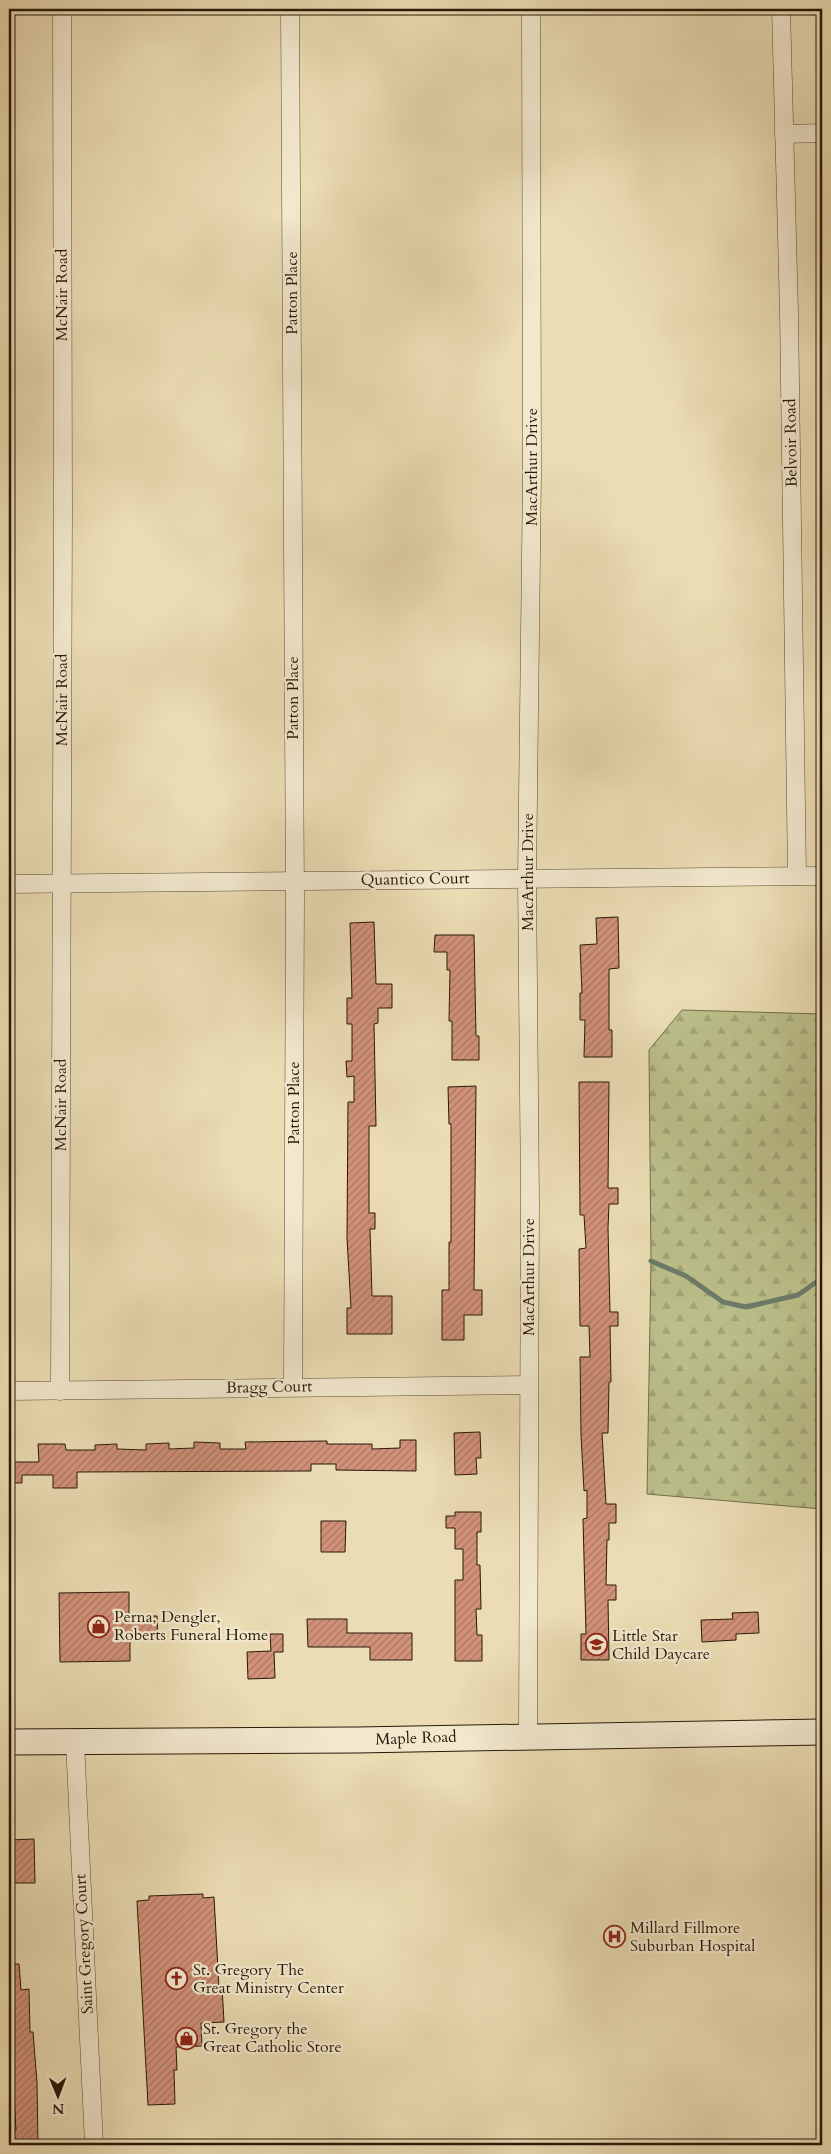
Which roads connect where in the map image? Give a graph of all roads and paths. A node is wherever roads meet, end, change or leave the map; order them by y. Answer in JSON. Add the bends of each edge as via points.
{"nodes":[{"id":1,"x":62,"y":9,"type":"edge"},
{"id":2,"x":290,"y":9,"type":"edge"},
{"id":3,"x":531,"y":9,"type":"edge"},
{"id":4,"x":781,"y":9,"type":"edge"},
{"id":5,"x":822,"y":133,"type":"edge"},
{"id":6,"x":784,"y":134,"type":"junction"},
{"id":7,"x":798,"y":876,"type":"junction"},
{"id":8,"x":822,"y":876,"type":"edge"},
{"id":9,"x":528,"y":878,"type":"junction"},
{"id":10,"x":295,"y":881,"type":"junction"},
{"id":11,"x":9,"y":884,"type":"edge"},
{"id":12,"x":62,"y":884,"type":"junction"},
{"id":13,"x":528,"y":1385,"type":"junction"},
{"id":14,"x":293,"y":1387,"type":"junction"},
{"id":15,"x":9,"y":1391,"type":"edge"},
{"id":16,"x":60,"y":1391,"type":"junction"},
{"id":17,"x":822,"y":1732,"type":"edge"},
{"id":18,"x":528,"y":1735,"type":"junction"},
{"id":19,"x":9,"y":1742,"type":"edge"},
{"id":20,"x":75,"y":1742,"type":"junction"},
{"id":21,"x":94,"y":2145,"type":"edge"}],
"edges":[{"from":1,"to":12,"type":"street","name":"McNair Road"},
{"from":2,"to":10,"type":"street","name":"Patton Place"},
{"from":3,"to":9,"type":"street","name":"MacArthur Drive","via":[[532,475]]},
{"from":4,"to":6,"type":"street","name":"Belvoir Road"},
{"from":5,"to":6,"type":"street"},
{"from":6,"to":7,"type":"street","name":"Belvoir Road"},
{"from":7,"to":8,"type":"street","name":"Quantico Court"},
{"from":7,"to":9,"type":"street","name":"Quantico Court"},
{"from":9,"to":10,"type":"street","name":"Quantico Court"},
{"from":9,"to":13,"type":"street","name":"MacArthur Drive"},
{"from":10,"to":12,"type":"street","name":"Quantico Court"},
{"from":10,"to":14,"type":"street","name":"Patton Place"},
{"from":11,"to":12,"type":"street","name":"Quantico Court"},
{"from":12,"to":16,"type":"street","name":"McNair Road"},
{"from":13,"to":14,"type":"street","name":"Bragg Court"},
{"from":13,"to":18,"type":"street","name":"MacArthur Drive"},
{"from":14,"to":16,"type":"street","name":"Bragg Court"},
{"from":15,"to":16,"type":"street","name":"Bragg Court"},
{"from":17,"to":18,"type":"main road","name":"Maple Road"},
{"from":18,"to":20,"type":"main road","name":"Maple Road"},
{"from":19,"to":20,"type":"main road","name":"Maple Road"},
{"from":20,"to":21,"type":"street","name":"Saint Gregory Court"}]}
